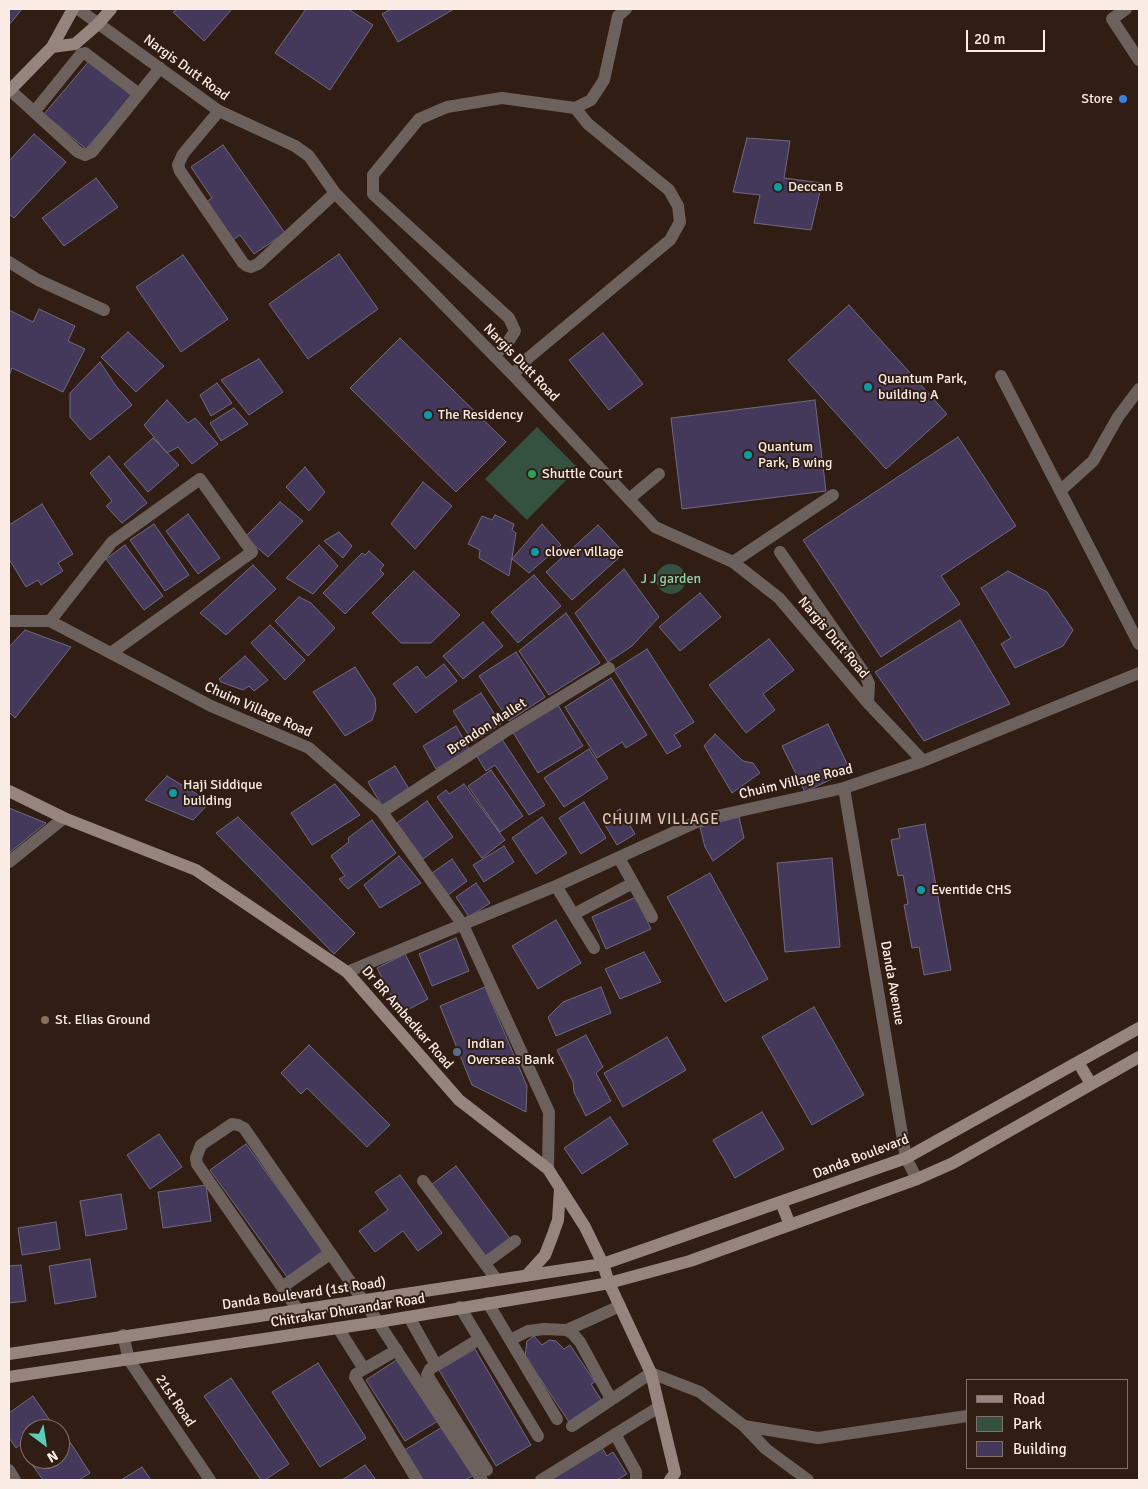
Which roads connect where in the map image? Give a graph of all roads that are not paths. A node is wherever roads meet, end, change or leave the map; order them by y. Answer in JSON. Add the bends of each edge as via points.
{"nodes":[{"id":1,"x":73,"y":9,"type":"edge"},
{"id":2,"x":78,"y":9,"type":"edge"},
{"id":3,"x":111,"y":9,"type":"edge"},
{"id":4,"x":626,"y":9,"type":"edge"},
{"id":5,"x":1126,"y":9,"type":"edge"},
{"id":6,"x":98,"y":24,"type":"junction"},
{"id":7,"x":52,"y":47,"type":"junction"},
{"id":8,"x":1139,"y":60,"type":"edge"},
{"id":9,"x":160,"y":68,"type":"junction"},
{"id":10,"x":9,"y":91,"type":"edge"},
{"id":11,"x":139,"y":94,"type":"junction"},
{"id":12,"x":575,"y":108,"type":"junction"},
{"id":13,"x":219,"y":111,"type":"junction"},
{"id":14,"x":34,"y":112,"type":"junction"},
{"id":15,"x":335,"y":193,"type":"junction"},
{"id":16,"x":9,"y":262,"type":"edge"},
{"id":17,"x":104,"y":310,"type":"dead end"},
{"id":18,"x":494,"y":356,"type":"junction"},
{"id":19,"x":513,"y":375,"type":"junction"},
{"id":20,"x":1001,"y":376,"type":"dead end"},
{"id":21,"x":1139,"y":389,"type":"edge"},
{"id":22,"x":658,"y":474,"type":"dead end"},
{"id":23,"x":1060,"y":491,"type":"junction"},
{"id":24,"x":833,"y":495,"type":"dead end"},
{"id":25,"x":629,"y":499,"type":"junction"},
{"id":26,"x":780,"y":552,"type":"dead end"},
{"id":27,"x":733,"y":562,"type":"junction"},
{"id":28,"x":9,"y":621,"type":"edge"},
{"id":29,"x":50,"y":621,"type":"junction"},
{"id":30,"x":1139,"y":644,"type":"edge"},
{"id":31,"x":111,"y":654,"type":"junction"},
{"id":32,"x":609,"y":668,"type":"dead end"},
{"id":33,"x":1139,"y":673,"type":"edge"},
{"id":34,"x":868,"y":702,"type":"junction"},
{"id":35,"x":923,"y":761,"type":"junction"},
{"id":36,"x":844,"y":788,"type":"junction"},
{"id":37,"x":9,"y":791,"type":"edge"},
{"id":38,"x":382,"y":812,"type":"junction"},
{"id":39,"x":64,"y":818,"type":"junction"},
{"id":40,"x":619,"y":858,"type":"junction"},
{"id":41,"x":9,"y":862,"type":"edge"},
{"id":42,"x":633,"y":883,"type":"junction"},
{"id":43,"x":556,"y":886,"type":"junction"},
{"id":44,"x":574,"y":914,"type":"junction"},
{"id":45,"x":652,"y":917,"type":"dead end"},
{"id":46,"x":463,"y":925,"type":"junction"},
{"id":47,"x":594,"y":948,"type":"dead end"},
{"id":48,"x":347,"y":972,"type":"junction"},
{"id":49,"x":1139,"y":1028,"type":"edge"},
{"id":50,"x":1139,"y":1057,"type":"edge"},
{"id":51,"x":1078,"y":1062,"type":"junction"},
{"id":52,"x":1092,"y":1084,"type":"junction"},
{"id":53,"x":906,"y":1158,"type":"junction"},
{"id":54,"x":548,"y":1169,"type":"junction"},
{"id":55,"x":917,"y":1179,"type":"junction"},
{"id":56,"x":423,"y":1181,"type":"dead end"},
{"id":57,"x":560,"y":1188,"type":"junction"},
{"id":58,"x":781,"y":1202,"type":"junction"},
{"id":59,"x":790,"y":1225,"type":"junction"},
{"id":60,"x":515,"y":1241,"type":"dead end"},
{"id":61,"x":330,"y":1254,"type":"junction"},
{"id":62,"x":485,"y":1263,"type":"junction"},
{"id":63,"x":603,"y":1264,"type":"junction"},
{"id":64,"x":526,"y":1276,"type":"junction"},
{"id":65,"x":497,"y":1280,"type":"junction"},
{"id":66,"x":609,"y":1283,"type":"junction"},
{"id":67,"x":282,"y":1287,"type":"junction"},
{"id":68,"x":362,"y":1300,"type":"junction"},
{"id":69,"x":488,"y":1303,"type":"junction"},
{"id":70,"x":620,"y":1306,"type":"junction"},
{"id":71,"x":460,"y":1308,"type":"junction"},
{"id":72,"x":298,"y":1310,"type":"junction"},
{"id":73,"x":409,"y":1317,"type":"junction"},
{"id":74,"x":378,"y":1322,"type":"junction"},
{"id":75,"x":338,"y":1328,"type":"junction"},
{"id":76,"x":567,"y":1330,"type":"junction"},
{"id":77,"x":123,"y":1335,"type":"junction"},
{"id":78,"x":479,"y":1339,"type":"junction"},
{"id":79,"x":510,"y":1340,"type":"junction"},
{"id":80,"x":396,"y":1350,"type":"junction"},
{"id":81,"x":9,"y":1354,"type":"edge"},
{"id":82,"x":129,"y":1360,"type":"junction"},
{"id":83,"x":436,"y":1365,"type":"junction"},
{"id":84,"x":364,"y":1368,"type":"junction"},
{"id":85,"x":651,"y":1373,"type":"junction"},
{"id":86,"x":9,"y":1377,"type":"edge"},
{"id":87,"x":611,"y":1399,"type":"junction"},
{"id":88,"x":659,"y":1407,"type":"junction"},
{"id":89,"x":966,"y":1416,"type":"edge"},
{"id":90,"x":557,"y":1420,"type":"dead end"},
{"id":91,"x":572,"y":1426,"type":"dead end"},
{"id":92,"x":744,"y":1426,"type":"junction"},
{"id":93,"x":615,"y":1434,"type":"junction"},
{"id":94,"x":538,"y":1436,"type":"dead end"},
{"id":95,"x":9,"y":1470,"type":"edge"},
{"id":96,"x":484,"y":1475,"type":"edge"},
{"id":97,"x":15,"y":1480,"type":"edge"},
{"id":98,"x":210,"y":1480,"type":"edge"},
{"id":99,"x":417,"y":1480,"type":"edge"},
{"id":100,"x":540,"y":1480,"type":"edge"},
{"id":101,"x":636,"y":1480,"type":"edge"},
{"id":102,"x":670,"y":1480,"type":"edge"},
{"id":103,"x":808,"y":1480,"type":"edge"}],
"edges":[{"from":1,"to":7,"type":"main road"},
{"from":2,"to":6,"type":"street","name":"Nargis Dutt Road"},
{"from":3,"to":6,"type":"main road"},
{"from":4,"to":12,"type":"street","via":[[618,16],[604,80],[591,100]]},
{"from":5,"to":8,"type":"street","via":[[1112,19]]},
{"from":6,"to":7,"type":"main road","via":[[75,44]]},
{"from":6,"to":9,"type":"street","name":"Nargis Dutt Road"},
{"from":7,"to":10,"type":"main road"},
{"from":9,"to":11,"type":"street"},
{"from":9,"to":13,"type":"street","name":"Nargis Dutt Road"},
{"from":10,"to":14,"type":"street"},
{"from":11,"to":14,"type":"street","via":[[85,53]]},
{"from":11,"to":14,"type":"street","via":[[92,152],[85,155]]},
{"from":12,"to":18,"type":"street","via":[[502,98],[447,107],[419,119],[373,175],[373,194],[509,318],[515,331]]},
{"from":12,"to":19,"type":"street","via":[[588,124],[669,190],[678,206],[680,222],[670,240],[534,353]]},
{"from":13,"to":15,"type":"street","name":"Nargis Dutt Road","via":[[295,146],[309,156]]},
{"from":13,"to":15,"type":"street","via":[[183,154],[178,165],[247,266],[258,264]]},
{"from":15,"to":18,"type":"street","name":"Nargis Dutt Road"},
{"from":16,"to":17,"type":"street","via":[[38,280]]},
{"from":18,"to":19,"type":"street","name":"Nargis Dutt Road"},
{"from":19,"to":25,"type":"street","name":"Nargis Dutt Road"},
{"from":20,"to":23,"type":"street"},
{"from":21,"to":23,"type":"street","via":[[1118,417],[1093,461]]},
{"from":22,"to":25,"type":"street"},
{"from":23,"to":30,"type":"street"},
{"from":24,"to":27,"type":"street"},
{"from":25,"to":27,"type":"street","name":"Nargis Dutt Road","via":[[655,527]]},
{"from":26,"to":34,"type":"street","via":[[864,673],[869,684]]},
{"from":27,"to":34,"type":"street","name":"Nargis Dutt Road","via":[[779,598]]},
{"from":28,"to":29,"type":"street","name":"Chuim Village Road"},
{"from":29,"to":31,"type":"street","name":"Chuim Village Road"},
{"from":29,"to":31,"type":"street","via":[[112,542],[200,479],[252,552]]},
{"from":31,"to":38,"type":"street","name":"Chuim Village Road","via":[[211,706],[309,748]]},
{"from":32,"to":38,"type":"street","name":"Brendon Mallet"},
{"from":33,"to":35,"type":"street","name":"Chuim Village Road"},
{"from":34,"to":35,"type":"street","name":"Nargis Dutt Road"},
{"from":35,"to":36,"type":"street","name":"Chuim Village Road"},
{"from":36,"to":40,"type":"street","name":"Chuim Village Road","via":[[703,820]]},
{"from":36,"to":53,"type":"street","name":"Danda Avenue"},
{"from":37,"to":39,"type":"main road","name":"Dr BR Ambedkar Road"},
{"from":38,"to":46,"type":"street","name":"Chuim Village Road"},
{"from":39,"to":41,"type":"street"},
{"from":39,"to":48,"type":"main road","name":"Dr BR Ambedkar Road","via":[[196,870]]},
{"from":40,"to":42,"type":"street"},
{"from":40,"to":43,"type":"street","name":"Chuim Village Road"},
{"from":42,"to":44,"type":"street"},
{"from":42,"to":45,"type":"street"},
{"from":43,"to":44,"type":"street"},
{"from":43,"to":46,"type":"street","name":"Chuim Village Road"},
{"from":44,"to":47,"type":"street"},
{"from":46,"to":48,"type":"street","name":"Chuim Village Road"},
{"from":46,"to":54,"type":"street","name":"Chuim Village Road","via":[[549,1112]]},
{"from":48,"to":54,"type":"main road","name":"Dr BR Ambedkar Road","via":[[459,1100]]},
{"from":49,"to":51,"type":"main road","name":"Danda Boulevard"},
{"from":50,"to":52,"type":"main road","name":"Chitrakar Dhurandar Road"},
{"from":51,"to":52,"type":"main road"},
{"from":51,"to":53,"type":"main road","name":"Danda Boulevard"},
{"from":52,"to":55,"type":"main road","name":"Chitrakar Dhurandar Road"},
{"from":53,"to":55,"type":"street","name":"Danda Avenue"},
{"from":53,"to":58,"type":"main road","name":"Danda Boulevard"},
{"from":54,"to":57,"type":"main road","name":"Dr BR Ambedkar Road"},
{"from":55,"to":59,"type":"main road","name":"Chitrakar Dhurandar Road"},
{"from":56,"to":62,"type":"street"},
{"from":57,"to":63,"type":"main road","name":"Dr BR Ambedkar Road","via":[[585,1227]]},
{"from":57,"to":64,"type":"main road","via":[[558,1220],[552,1237],[545,1255]]},
{"from":58,"to":59,"type":"main road"},
{"from":58,"to":63,"type":"main road","name":"Danda Boulevard"},
{"from":59,"to":66,"type":"main road","name":"Chitrakar Dhurandar Road","via":[[690,1261]]},
{"from":60,"to":62,"type":"street"},
{"from":61,"to":67,"type":"street"},
{"from":61,"to":67,"type":"street","via":[[244,1128],[232,1124],[226,1127],[202,1145],[197,1164]]},
{"from":61,"to":68,"type":"street"},
{"from":62,"to":65,"type":"street"},
{"from":63,"to":64,"type":"main road","name":"Danda Boulevard (1st Road)"},
{"from":63,"to":66,"type":"main road","name":"Dr BR Ambedkar Road"},
{"from":64,"to":65,"type":"main road","name":"Danda Boulevard (1st Road)"},
{"from":65,"to":68,"type":"main road","name":"Danda Boulevard (1st Road)"},
{"from":66,"to":69,"type":"main road","name":"Chitrakar Dhurandar Road"},
{"from":66,"to":70,"type":"main road","name":"Dr BR Ambedkar Road"},
{"from":67,"to":72,"type":"street"},
{"from":68,"to":72,"type":"main road","name":"Danda Boulevard (1st Road)"},
{"from":68,"to":74,"type":"street"},
{"from":69,"to":71,"type":"main road","name":"Chitrakar Dhurandar Road"},
{"from":69,"to":79,"type":"street"},
{"from":70,"to":76,"type":"street"},
{"from":70,"to":85,"type":"main road","name":"Dr BR Ambedkar Road"},
{"from":71,"to":73,"type":"main road","name":"Chitrakar Dhurandar Road"},
{"from":71,"to":78,"type":"street"},
{"from":72,"to":77,"type":"main road","name":"Danda Boulevard (1st Road)"},
{"from":73,"to":74,"type":"main road","name":"Chitrakar Dhurandar Road"},
{"from":73,"to":83,"type":"street"},
{"from":74,"to":75,"type":"main road","name":"Chitrakar Dhurandar Road"},
{"from":74,"to":80,"type":"street"},
{"from":75,"to":82,"type":"main road","name":"Chitrakar Dhurandar Road"},
{"from":75,"to":84,"type":"street"},
{"from":76,"to":79,"type":"street","via":[[544,1329]]},
{"from":76,"to":87,"type":"street","via":[[580,1342]]},
{"from":77,"to":81,"type":"main road","name":"Danda Boulevard (1st Road)"},
{"from":77,"to":82,"type":"street","name":"21st Road"},
{"from":78,"to":83,"type":"street"},
{"from":78,"to":94,"type":"street"},
{"from":79,"to":90,"type":"street"},
{"from":80,"to":84,"type":"street"},
{"from":80,"to":96,"type":"street"},
{"from":82,"to":86,"type":"main road","name":"Chitrakar Dhurandar Road"},
{"from":82,"to":98,"type":"street","name":"21st Road"},
{"from":83,"to":96,"type":"street","via":[[427,1372],[428,1378]]},
{"from":84,"to":99,"type":"street","via":[[356,1374],[356,1380]]},
{"from":85,"to":87,"type":"street"},
{"from":85,"to":88,"type":"main road","name":"Dr BR Ambedkar Road"},
{"from":85,"to":92,"type":"street","via":[[700,1392]]},
{"from":87,"to":91,"type":"street"},
{"from":88,"to":93,"type":"street"},
{"from":88,"to":102,"type":"main road","name":"Dr BR Ambedkar Road","via":[[675,1473]]},
{"from":89,"to":92,"type":"street","via":[[818,1438]]},
{"from":92,"to":103,"type":"street","via":[[766,1449]]},
{"from":93,"to":100,"type":"street"},
{"from":93,"to":101,"type":"street","via":[[636,1472]]},
{"from":95,"to":97,"type":"street"}]}
